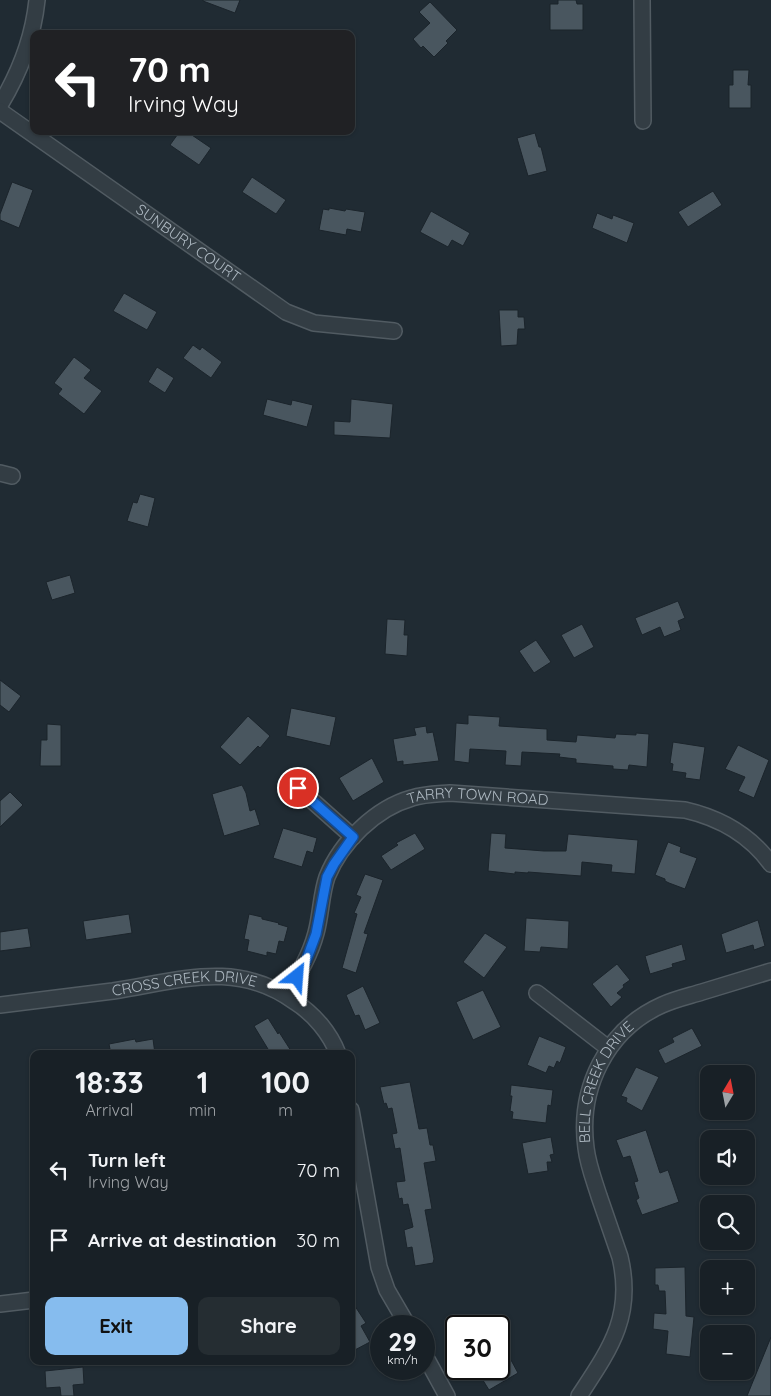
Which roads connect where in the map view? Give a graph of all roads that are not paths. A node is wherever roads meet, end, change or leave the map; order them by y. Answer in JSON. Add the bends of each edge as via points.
{"nodes":[{"id":1,"x":37,"y":0,"type":"edge"},
{"id":2,"x":642,"y":0,"type":"edge"},
{"id":3,"x":32,"y":30,"type":"edge"},
{"id":4,"x":30,"y":40,"type":"edge"},
{"id":5,"x":0,"y":105,"type":"edge"},
{"id":6,"x":0,"y":111,"type":"edge"},
{"id":7,"x":643,"y":121,"type":"dead end"},
{"id":8,"x":30,"y":132,"type":"edge"},
{"id":9,"x":34,"y":135,"type":"edge"},
{"id":10,"x":394,"y":331,"type":"dead end"},
{"id":11,"x":298,"y":788,"type":"dead end"},
{"id":12,"x":353,"y":837,"type":"junction"},
{"id":13,"x":771,"y":864,"type":"edge"},
{"id":14,"x":771,"y":971,"type":"edge"},
{"id":15,"x":537,"y":994,"type":"dead end"},
{"id":16,"x":286,"y":995,"type":"junction"},
{"id":17,"x":0,"y":1005,"type":"edge"},
{"id":18,"x":608,"y":1048,"type":"junction"},
{"id":19,"x":336,"y":1050,"type":"edge"},
{"id":20,"x":355,"y":1132,"type":"edge"},
{"id":21,"x":30,"y":1300,"type":"edge"},
{"id":22,"x":0,"y":1304,"type":"edge"},
{"id":23,"x":402,"y":1315,"type":"edge"},
{"id":24,"x":435,"y":1374,"type":"edge"},
{"id":25,"x":447,"y":1396,"type":"edge"},
{"id":26,"x":580,"y":1396,"type":"edge"}],
"edges":[{"from":1,"to":3,"type":"street"},
{"from":2,"to":7,"type":"street"},
{"from":4,"to":5,"type":"street"},
{"from":6,"to":8,"type":"street","name":"SUNBURY COURT"},
{"from":9,"to":10,"type":"street","name":"SUNBURY COURT","via":[[286,312],[314,323]]},
{"from":11,"to":12,"type":"street"},
{"from":12,"to":13,"type":"street","name":"TARRY TOWN ROAD","via":[[396,804],[430,794],[450,793],[686,810],[733,828]]},
{"from":12,"to":16,"type":"street","name":"TARRY TOWN ROAD","via":[[327,877],[311,949]]},
{"from":14,"to":18,"type":"street","name":"BELL CREEK DRIVE","via":[[663,1004],[634,1022]]},
{"from":15,"to":18,"type":"street"},
{"from":16,"to":17,"type":"street","name":"CROSS CREEK DRIVE","via":[[248,979],[216,976]]},
{"from":16,"to":19,"type":"street","name":"CROSS CREEK DRIVE","via":[[313,1017]]},
{"from":18,"to":26,"type":"street","name":"BELL CREEK DRIVE","via":[[587,1099],[584,1131],[590,1168],[623,1271],[623,1299],[614,1338]]},
{"from":20,"to":23,"type":"street","via":[[379,1267],[387,1290]]},
{"from":21,"to":22,"type":"street"},
{"from":24,"to":25,"type":"street"}]}
